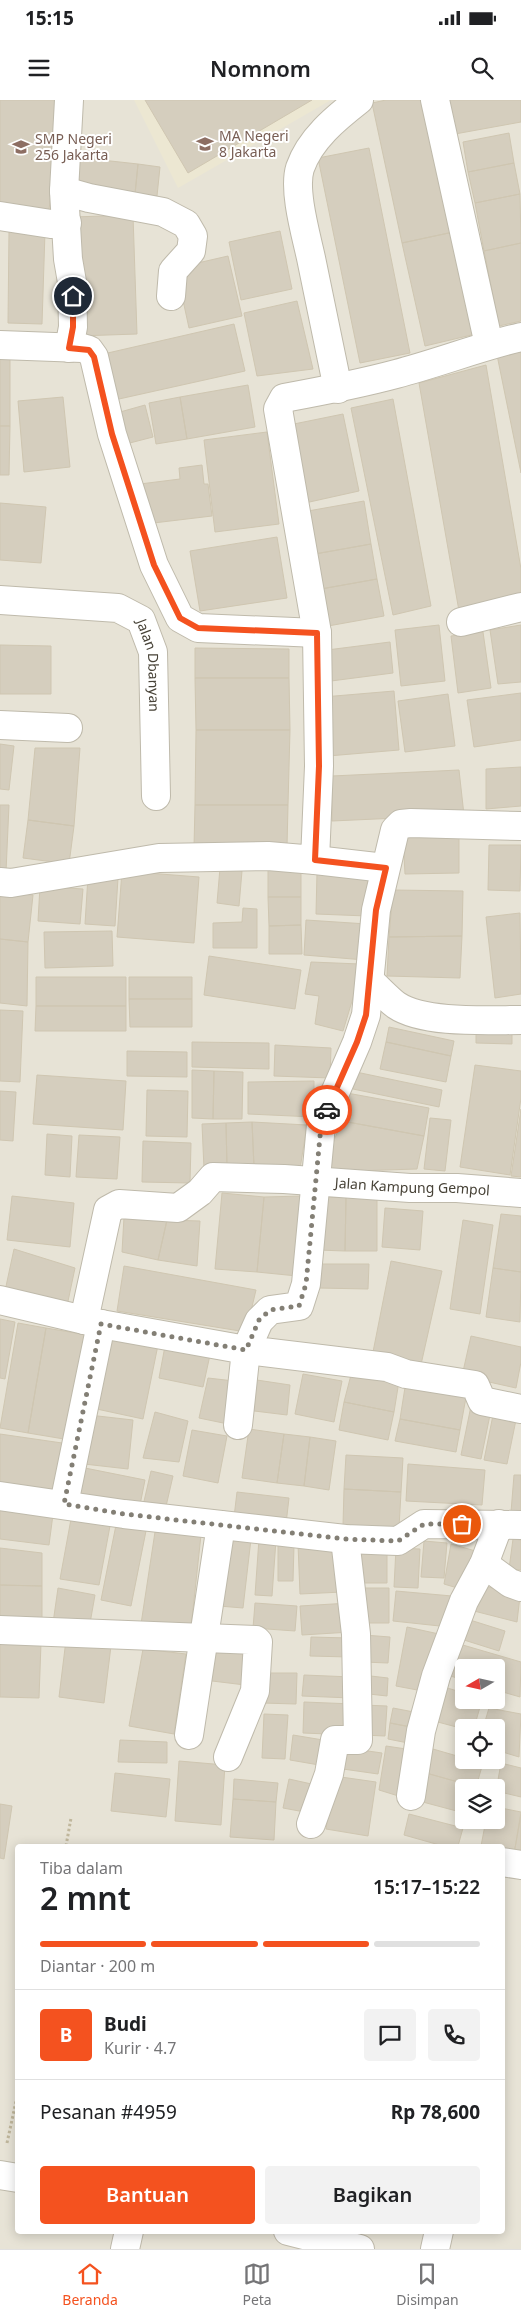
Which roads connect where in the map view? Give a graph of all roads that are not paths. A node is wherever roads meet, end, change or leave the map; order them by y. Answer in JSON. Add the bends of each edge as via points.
{"nodes":[{"id":1,"x":68,"y":100,"type":"edge"},
{"id":2,"x":359,"y":100,"type":"edge"},
{"id":3,"x":435,"y":100,"type":"edge"},
{"id":4,"x":64,"y":190,"type":"junction"},
{"id":5,"x":0,"y":216,"type":"edge"},
{"id":6,"x":67,"y":223,"type":"junction"},
{"id":7,"x":171,"y":296,"type":"dead end"},
{"id":8,"x":521,"y":337,"type":"edge"},
{"id":9,"x":0,"y":345,"type":"edge"},
{"id":10,"x":489,"y":345,"type":"junction"},
{"id":11,"x":69,"y":348,"type":"junction"},
{"id":12,"x":338,"y":389,"type":"junction"},
{"id":13,"x":0,"y":600,"type":"edge"},
{"id":14,"x":521,"y":607,"type":"edge"},
{"id":15,"x":461,"y":622,"type":"dead end"},
{"id":16,"x":317,"y":633,"type":"junction"},
{"id":17,"x":0,"y":725,"type":"edge"},
{"id":18,"x":68,"y":728,"type":"dead end"},
{"id":19,"x":156,"y":796,"type":"dead end"},
{"id":20,"x":521,"y":826,"type":"edge"},
{"id":21,"x":315,"y":860,"type":"junction"},
{"id":22,"x":386,"y":868,"type":"junction"},
{"id":23,"x":0,"y":882,"type":"edge"},
{"id":24,"x":371,"y":982,"type":"junction"},
{"id":25,"x":521,"y":1020,"type":"edge"},
{"id":26,"x":315,"y":1182,"type":"junction"},
{"id":27,"x":521,"y":1193,"type":"edge"},
{"id":28,"x":0,"y":1300,"type":"edge"},
{"id":29,"x":92,"y":1322,"type":"junction"},
{"id":30,"x":246,"y":1350,"type":"junction"},
{"id":31,"x":521,"y":1409,"type":"edge"},
{"id":32,"x":238,"y":1425,"type":"dead end"},
{"id":33,"x":0,"y":1496,"type":"edge"},
{"id":34,"x":64,"y":1504,"type":"junction"},
{"id":35,"x":510,"y":1524,"type":"edge"},
{"id":36,"x":221,"y":1525,"type":"junction"},
{"id":37,"x":345,"y":1539,"type":"junction"},
{"id":38,"x":484,"y":1564,"type":"junction"},
{"id":39,"x":521,"y":1587,"type":"edge"},
{"id":40,"x":0,"y":1630,"type":"edge"},
{"id":41,"x":204,"y":1638,"type":"junction"},
{"id":42,"x":189,"y":1735,"type":"dead end"},
{"id":43,"x":228,"y":1757,"type":"dead end"},
{"id":44,"x":411,"y":1796,"type":"dead end"},
{"id":45,"x":311,"y":1824,"type":"dead end"},
{"id":46,"x":505,"y":1862,"type":"edge"},
{"id":47,"x":521,"y":1865,"type":"edge"},
{"id":48,"x":128,"y":2234,"type":"edge"},
{"id":49,"x":300,"y":2234,"type":"edge"},
{"id":50,"x":438,"y":2234,"type":"edge"},
{"id":51,"x":125,"y":2249,"type":"edge"},
{"id":52,"x":360,"y":2249,"type":"edge"},
{"id":53,"x":435,"y":2249,"type":"edge"}],
"edges":[{"from":1,"to":4,"type":"street"},
{"from":2,"to":12,"type":"street","via":[[337,117],[310,148],[299,169],[298,188]]},
{"from":3,"to":10,"type":"street"},
{"from":4,"to":6,"type":"street"},
{"from":4,"to":7,"type":"street","via":[[88,198],[163,212],[186,224],[193,236],[190,251],[173,271]]},
{"from":5,"to":6,"type":"street","via":[[51,224]]},
{"from":6,"to":11,"type":"street","via":[[73,300]]},
{"from":8,"to":10,"type":"street"},
{"from":9,"to":11,"type":"street"},
{"from":10,"to":12,"type":"street"},
{"from":11,"to":16,"type":"street","via":[[89,350],[94,357],[112,434],[154,565],[180,618],[198,628]]},
{"from":12,"to":16,"type":"street","via":[[284,398],[278,409]]},
{"from":13,"to":19,"type":"street","name":"Jalan Dbanyan","via":[[118,608],[141,620],[153,652]]},
{"from":14,"to":15,"type":"street"},
{"from":16,"to":21,"type":"street","via":[[319,766]]},
{"from":17,"to":18,"type":"street"},
{"from":20,"to":22,"type":"street","name":"Jalan Kampung Gempol","via":[[401,824],[395,830]]},
{"from":21,"to":22,"type":"street"},
{"from":21,"to":23,"type":"street","via":[[268,856],[159,858],[11,883]]},
{"from":22,"to":24,"type":"street","name":"Jalan Kampung Gempol","via":[[376,910]]},
{"from":24,"to":25,"type":"street","via":[[397,1006],[427,1016]]},
{"from":24,"to":26,"type":"street","name":"Jalan Kampung Gempol","via":[[366,1015],[357,1042],[321,1126]]},
{"from":26,"to":27,"type":"street","name":"Jalan Kampung Gempol"},
{"from":26,"to":29,"type":"street","via":[[212,1177],[200,1192],[178,1208],[113,1206],[108,1210]]},
{"from":26,"to":30,"type":"street","via":[[306,1284],[299,1306],[270,1310],[259,1320]]},
{"from":28,"to":29,"type":"street"},
{"from":29,"to":30,"type":"street"},
{"from":29,"to":34,"type":"street"},
{"from":30,"to":31,"type":"street","via":[[387,1367],[406,1374],[475,1385],[482,1401]]},
{"from":30,"to":32,"type":"street"},
{"from":33,"to":34,"type":"street"},
{"from":34,"to":36,"type":"street"},
{"from":35,"to":37,"type":"street","via":[[424,1524],[398,1541]]},
{"from":35,"to":38,"type":"street"},
{"from":36,"to":37,"type":"street"},
{"from":36,"to":41,"type":"street"},
{"from":37,"to":45,"type":"street","via":[[356,1634],[358,1740],[335,1740],[329,1774]]},
{"from":38,"to":39,"type":"street"},
{"from":38,"to":44,"type":"street","via":[[464,1602],[436,1676],[421,1731]]},
{"from":40,"to":41,"type":"street"},
{"from":41,"to":42,"type":"street"},
{"from":41,"to":43,"type":"street","via":[[253,1638],[258,1642],[255,1691]]},
{"from":46,"to":47,"type":"street"},
{"from":48,"to":51,"type":"street"},
{"from":49,"to":52,"type":"street"},
{"from":50,"to":53,"type":"street"}]}
